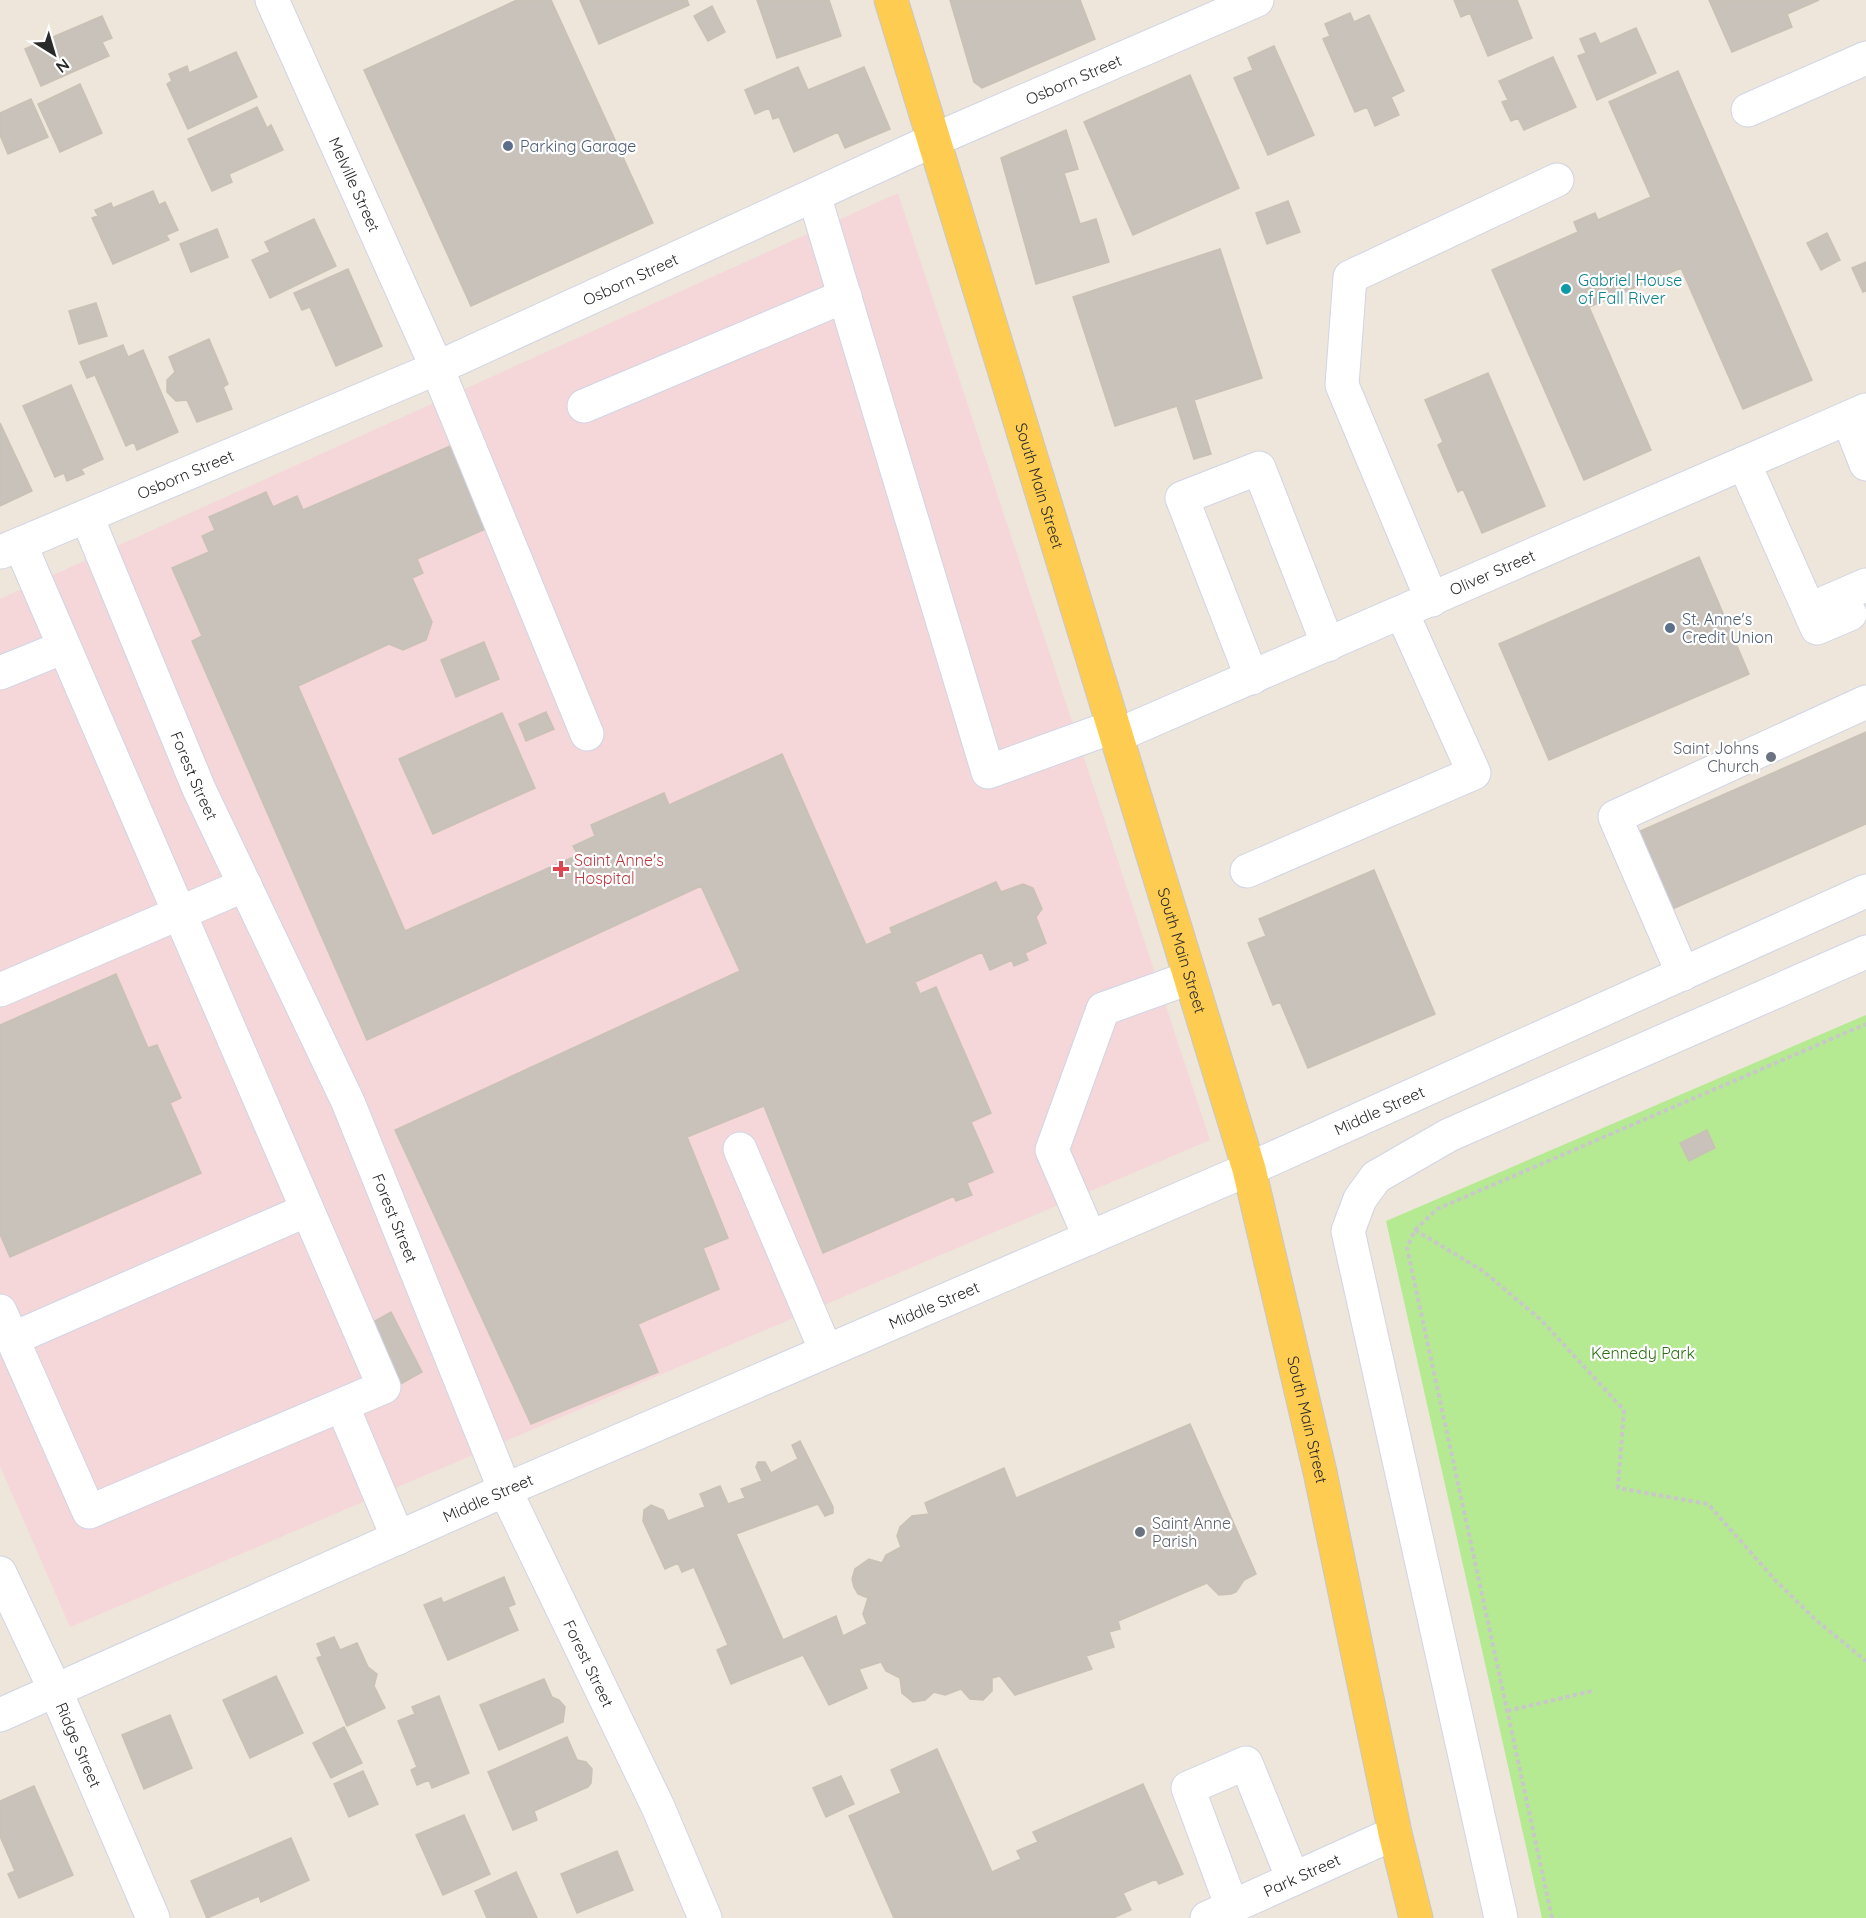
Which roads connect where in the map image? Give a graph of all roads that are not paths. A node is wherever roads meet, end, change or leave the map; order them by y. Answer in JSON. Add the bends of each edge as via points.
{"nodes":[{"id":1,"x":272,"y":0,"type":"edge"},
{"id":2,"x":891,"y":0,"type":"edge"},
{"id":3,"x":1257,"y":0,"type":"edge"},
{"id":4,"x":1866,"y":58,"type":"edge"},
{"id":5,"x":1748,"y":110,"type":"dead end"},
{"id":6,"x":934,"y":140,"type":"junction"},
{"id":7,"x":1557,"y":180,"type":"dead end"},
{"id":8,"x":814,"y":195,"type":"junction"},
{"id":9,"x":845,"y":296,"type":"junction"},
{"id":10,"x":437,"y":368,"type":"junction"},
{"id":11,"x":584,"y":406,"type":"dead end"},
{"id":12,"x":1857,"y":414,"type":"edge"},
{"id":13,"x":1744,"y":463,"type":"junction"},
{"id":14,"x":1866,"y":464,"type":"edge"},
{"id":15,"x":87,"y":517,"type":"junction"},
{"id":16,"x":10,"y":548,"type":"edge"},
{"id":17,"x":1866,"y":585,"type":"edge"},
{"id":18,"x":1432,"y":600,"type":"junction"},
{"id":19,"x":1808,"y":610,"type":"junction"},
{"id":20,"x":1402,"y":613,"type":"junction"},
{"id":21,"x":1850,"y":614,"type":"dead end"},
{"id":22,"x":1328,"y":645,"type":"junction"},
{"id":23,"x":64,"y":647,"type":"junction"},
{"id":24,"x":0,"y":673,"type":"edge"},
{"id":25,"x":1252,"y":678,"type":"junction"},
{"id":26,"x":1866,"y":702,"type":"edge"},
{"id":27,"x":1117,"y":730,"type":"junction"},
{"id":28,"x":587,"y":734,"type":"dead end"},
{"id":29,"x":1247,"y":872,"type":"dead end"},
{"id":30,"x":245,"y":885,"type":"junction"},
{"id":31,"x":1866,"y":891,"type":"edge"},
{"id":32,"x":179,"y":913,"type":"junction"},
{"id":33,"x":1866,"y":952,"type":"edge"},
{"id":34,"x":1683,"y":974,"type":"junction"},
{"id":35,"x":1189,"y":978,"type":"junction"},
{"id":36,"x":0,"y":990,"type":"edge"},
{"id":37,"x":740,"y":1149,"type":"dead end"},
{"id":38,"x":1249,"y":1169,"type":"junction"},
{"id":39,"x":308,"y":1210,"type":"junction"},
{"id":40,"x":1090,"y":1238,"type":"junction"},
{"id":41,"x":6,"y":1325,"type":"edge"},
{"id":42,"x":826,"y":1351,"type":"junction"},
{"id":43,"x":342,"y":1405,"type":"junction"},
{"id":44,"x":505,"y":1490,"type":"junction"},
{"id":45,"x":398,"y":1538,"type":"junction"},
{"id":46,"x":0,"y":1573,"type":"edge"},
{"id":47,"x":56,"y":1692,"type":"junction"},
{"id":48,"x":0,"y":1715,"type":"edge"},
{"id":49,"x":1395,"y":1833,"type":"junction"},
{"id":50,"x":1293,"y":1879,"type":"junction"},
{"id":51,"x":1219,"y":1912,"type":"edge"},
{"id":52,"x":153,"y":1918,"type":"edge"},
{"id":53,"x":705,"y":1918,"type":"edge"},
{"id":54,"x":1416,"y":1918,"type":"edge"},
{"id":55,"x":1501,"y":1918,"type":"edge"}],
"edges":[{"from":1,"to":10,"type":"street","name":"Melville Street"},
{"from":2,"to":6,"type":"main road","name":"South Main Street"},
{"from":3,"to":6,"type":"street","name":"Osborn Street"},
{"from":4,"to":5,"type":"street"},
{"from":6,"to":8,"type":"street","name":"Osborn Street"},
{"from":6,"to":27,"type":"main road","name":"South Main Street"},
{"from":7,"to":18,"type":"street","via":[[1350,277],[1342,385]]},
{"from":8,"to":9,"type":"street"},
{"from":8,"to":10,"type":"street","name":"Osborn Street"},
{"from":9,"to":11,"type":"street"},
{"from":9,"to":27,"type":"street","name":"Oliver Street","via":[[988,772]]},
{"from":10,"to":15,"type":"street","name":"Osborn Street"},
{"from":10,"to":28,"type":"street","name":"Melville Street"},
{"from":12,"to":13,"type":"street","name":"Oliver Street"},
{"from":12,"to":14,"type":"street"},
{"from":13,"to":18,"type":"street","name":"Oliver Street"},
{"from":13,"to":19,"type":"street"},
{"from":15,"to":16,"type":"street","name":"Osborn Street"},
{"from":15,"to":30,"type":"street","name":"Forest Street","via":[[199,789]]},
{"from":16,"to":23,"type":"street"},
{"from":17,"to":19,"type":"street"},
{"from":18,"to":20,"type":"street","name":"Oliver Street"},
{"from":19,"to":21,"type":"street","via":[[1817,628]]},
{"from":20,"to":22,"type":"street","name":"Oliver Street"},
{"from":20,"to":29,"type":"street","via":[[1474,773]]},
{"from":22,"to":25,"type":"street","name":"Oliver Street"},
{"from":22,"to":25,"type":"street","via":[[1258,468],[1182,498]]},
{"from":23,"to":24,"type":"street"},
{"from":23,"to":32,"type":"street"},
{"from":25,"to":27,"type":"street","name":"Oliver Street"},
{"from":26,"to":34,"type":"street","via":[[1615,817]]},
{"from":27,"to":35,"type":"main road","name":"South Main Street"},
{"from":30,"to":32,"type":"street"},
{"from":30,"to":44,"type":"street","name":"Forest Street","via":[[348,1102]]},
{"from":31,"to":34,"type":"street","name":"Middle Street"},
{"from":32,"to":36,"type":"street"},
{"from":32,"to":39,"type":"street"},
{"from":33,"to":55,"type":"street","via":[[1449,1135],[1376,1177],[1360,1199],[1348,1231]]},
{"from":34,"to":38,"type":"street","name":"Middle Street"},
{"from":35,"to":38,"type":"main road","name":"South Main Street"},
{"from":35,"to":40,"type":"street","via":[[1103,1009],[1052,1150]]},
{"from":37,"to":42,"type":"street"},
{"from":38,"to":40,"type":"street","name":"Middle Street"},
{"from":38,"to":49,"type":"main road","name":"South Main Street","via":[[1320,1472]]},
{"from":39,"to":41,"type":"street"},
{"from":39,"to":43,"type":"street","via":[[384,1387]]},
{"from":40,"to":42,"type":"street","name":"Middle Street"},
{"from":41,"to":43,"type":"street","via":[[88,1512]]},
{"from":42,"to":44,"type":"street","name":"Middle Street"},
{"from":43,"to":45,"type":"street"},
{"from":44,"to":45,"type":"street","name":"Middle Street"},
{"from":44,"to":53,"type":"street","name":"Forest Street","via":[[658,1807]]},
{"from":45,"to":47,"type":"street","name":"Middle Street"},
{"from":46,"to":47,"type":"street","name":"Ridge Street"},
{"from":47,"to":48,"type":"street","name":"Middle Street"},
{"from":47,"to":52,"type":"street","name":"Ridge Street"},
{"from":49,"to":50,"type":"street","name":"Park Street"},
{"from":49,"to":54,"type":"main road","name":"South Main Street"},
{"from":50,"to":51,"type":"street","name":"Park Street"},
{"from":50,"to":51,"type":"street","via":[[1246,1762],[1188,1788],[1212,1854]]}]}
